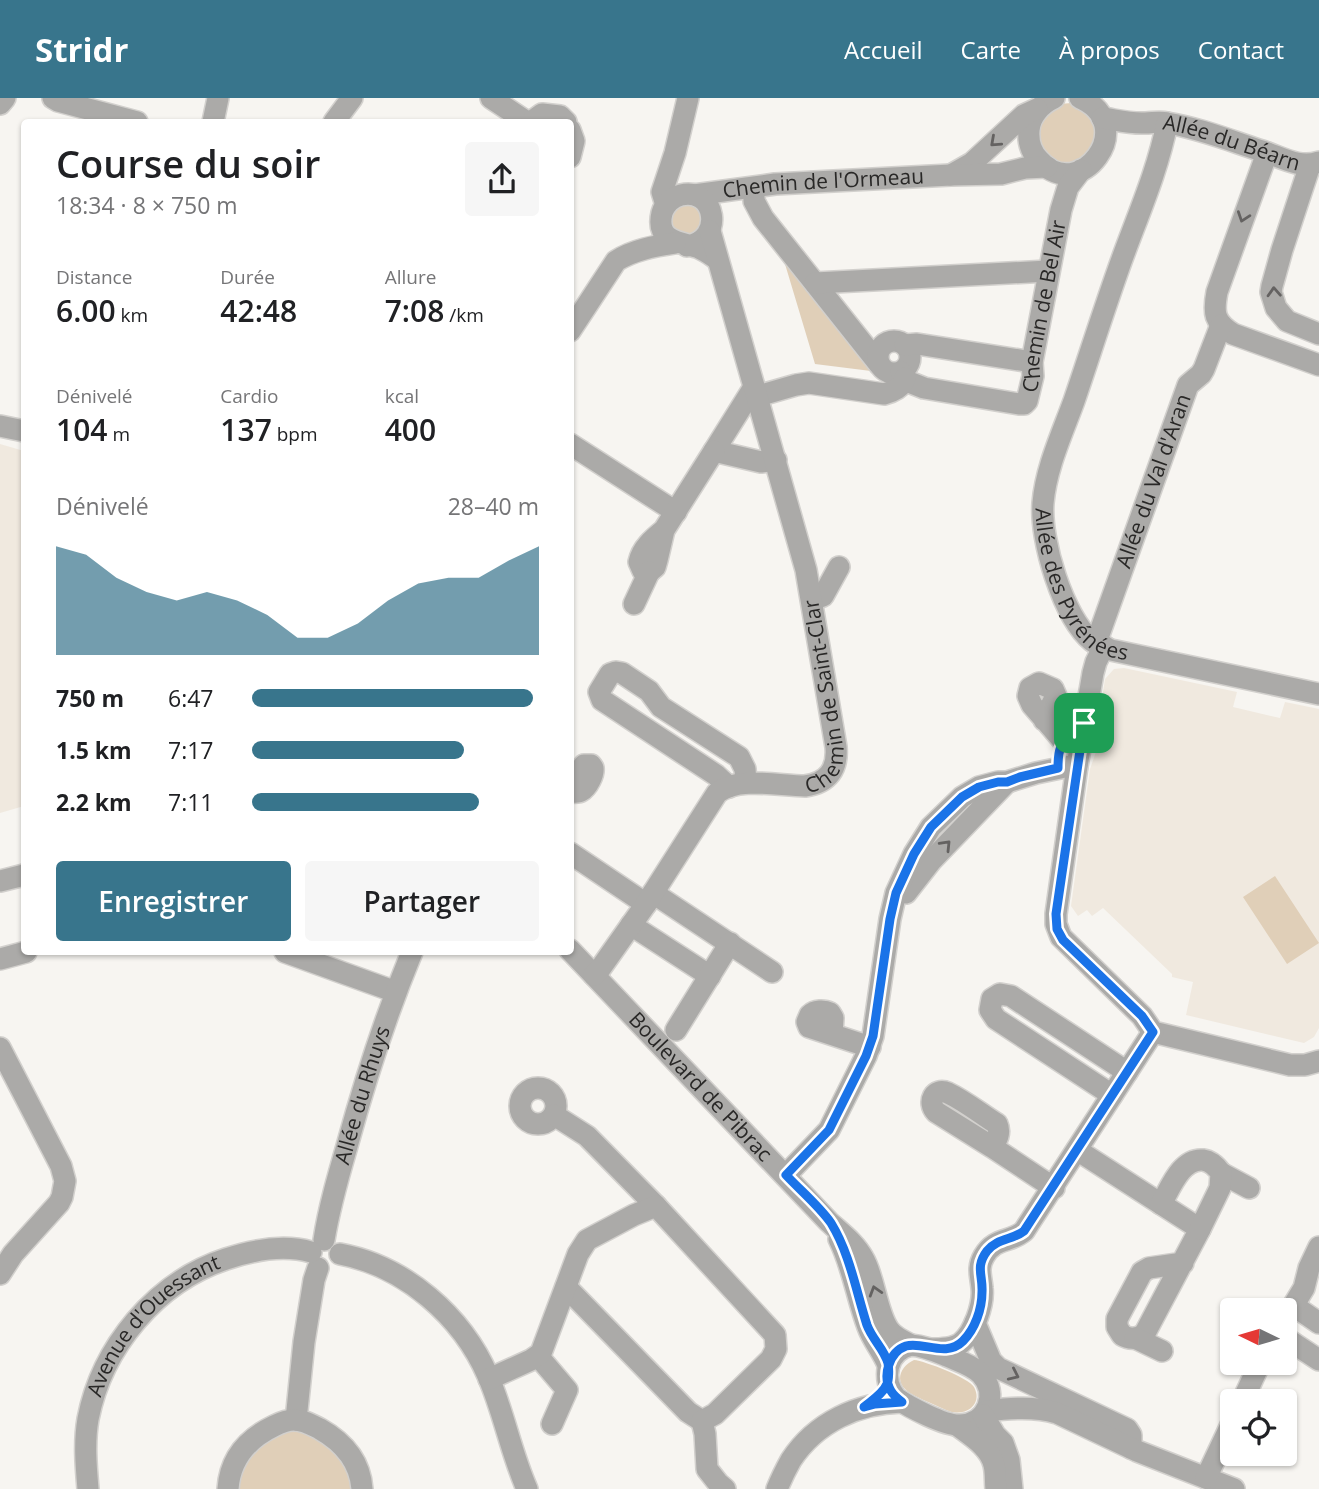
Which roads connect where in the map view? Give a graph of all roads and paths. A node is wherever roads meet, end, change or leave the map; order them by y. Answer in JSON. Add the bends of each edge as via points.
{"nodes":[{"id":1,"x":5,"y":98,"type":"edge"},
{"id":2,"x":53,"y":98,"type":"edge"},
{"id":3,"x":218,"y":98,"type":"edge"},
{"id":4,"x":352,"y":98,"type":"edge"},
{"id":5,"x":491,"y":98,"type":"edge"},
{"id":6,"x":688,"y":98,"type":"edge"},
{"id":7,"x":1080,"y":98,"type":"edge"},
{"id":8,"x":1046,"y":103,"type":"edge"},
{"id":9,"x":0,"y":104,"type":"edge"},
{"id":10,"x":1100,"y":109,"type":"edge"},
{"id":11,"x":535,"y":114,"type":"edge"},
{"id":12,"x":126,"y":119,"type":"edge"},
{"id":13,"x":214,"y":119,"type":"edge"},
{"id":14,"x":336,"y":119,"type":"edge"},
{"id":15,"x":563,"y":119,"type":"edge"},
{"id":16,"x":1167,"y":123,"type":"junction"},
{"id":17,"x":1144,"y":124,"type":"junction"},
{"id":18,"x":1103,"y":149,"type":"junction"},
{"id":19,"x":675,"y":153,"type":"junction"},
{"id":20,"x":1267,"y":153,"type":"junction"},
{"id":21,"x":1315,"y":164,"type":"edge"},
{"id":22,"x":1049,"y":169,"type":"junction"},
{"id":23,"x":1081,"y":170,"type":"junction"},
{"id":24,"x":950,"y":175,"type":"junction"},
{"id":25,"x":754,"y":188,"type":"junction"},
{"id":26,"x":691,"y":195,"type":"junction"},
{"id":27,"x":664,"y":209,"type":"junction"},
{"id":28,"x":1061,"y":210,"type":"junction"},
{"id":29,"x":711,"y":228,"type":"junction"},
{"id":30,"x":681,"y":244,"type":"junction"},
{"id":31,"x":632,"y":254,"type":"junction"},
{"id":32,"x":717,"y":259,"type":"junction"},
{"id":33,"x":1048,"y":271,"type":"junction"},
{"id":34,"x":815,"y":283,"type":"junction"},
{"id":35,"x":574,"y":325,"type":"edge"},
{"id":36,"x":1220,"y":325,"type":"junction"},
{"id":37,"x":855,"y":334,"type":"junction"},
{"id":38,"x":1319,"y":334,"type":"edge"},
{"id":39,"x":896,"y":344,"type":"junction"},
{"id":40,"x":1032,"y":362,"type":"junction"},
{"id":41,"x":879,"y":364,"type":"junction"},
{"id":42,"x":1319,"y":365,"type":"edge"},
{"id":43,"x":903,"y":375,"type":"junction"},
{"id":44,"x":756,"y":391,"type":"junction"},
{"id":45,"x":0,"y":426,"type":"edge"},
{"id":46,"x":21,"y":430,"type":"edge"},
{"id":47,"x":574,"y":446,"type":"edge"},
{"id":48,"x":714,"y":451,"type":"junction"},
{"id":49,"x":776,"y":460,"type":"junction"},
{"id":50,"x":676,"y":512,"type":"junction"},
{"id":51,"x":839,"y":567,"type":"dead end"},
{"id":52,"x":813,"y":600,"type":"junction"},
{"id":53,"x":634,"y":604,"type":"dead end"},
{"id":54,"x":1100,"y":644,"type":"junction"},
{"id":55,"x":1319,"y":694,"type":"edge"},
{"id":56,"x":655,"y":701,"type":"junction"},
{"id":57,"x":1044,"y":720,"type":"dead end"},
{"id":58,"x":1084,"y":723,"type":"junction"},
{"id":59,"x":640,"y":725,"type":"junction"},
{"id":60,"x":1064,"y":742,"type":"junction"},
{"id":61,"x":1068,"y":767,"type":"junction"},
{"id":62,"x":574,"y":778,"type":"edge"},
{"id":63,"x":737,"y":785,"type":"junction"},
{"id":64,"x":574,"y":791,"type":"edge"},
{"id":65,"x":574,"y":855,"type":"edge"},
{"id":66,"x":21,"y":876,"type":"edge"},
{"id":67,"x":0,"y":881,"type":"edge"},
{"id":68,"x":649,"y":898,"type":"junction"},
{"id":69,"x":631,"y":925,"type":"junction"},
{"id":70,"x":730,"y":943,"type":"junction"},
{"id":71,"x":21,"y":954,"type":"edge"},
{"id":72,"x":574,"y":954,"type":"edge"},
{"id":73,"x":293,"y":955,"type":"edge"},
{"id":74,"x":411,"y":955,"type":"edge"},
{"id":75,"x":0,"y":960,"type":"edge"},
{"id":76,"x":772,"y":972,"type":"dead end"},
{"id":77,"x":594,"y":975,"type":"junction"},
{"id":78,"x":710,"y":976,"type":"junction"},
{"id":79,"x":396,"y":992,"type":"junction"},
{"id":80,"x":676,"y":1030,"type":"dead end"},
{"id":81,"x":1153,"y":1032,"type":"junction"},
{"id":82,"x":832,"y":1034,"type":"dead end"},
{"id":83,"x":870,"y":1047,"type":"junction"},
{"id":84,"x":0,"y":1048,"type":"edge"},
{"id":85,"x":1319,"y":1061,"type":"edge"},
{"id":86,"x":1127,"y":1072,"type":"junction"},
{"id":87,"x":1112,"y":1096,"type":"junction"},
{"id":88,"x":554,"y":1115,"type":"dead end"},
{"id":89,"x":992,"y":1147,"type":"dead end"},
{"id":90,"x":1077,"y":1150,"type":"junction"},
{"id":91,"x":1221,"y":1173,"type":"junction"},
{"id":92,"x":786,"y":1175,"type":"junction"},
{"id":93,"x":1054,"y":1188,"type":"junction"},
{"id":94,"x":1249,"y":1188,"type":"dead end"},
{"id":95,"x":1161,"y":1204,"type":"junction"},
{"id":96,"x":656,"y":1206,"type":"junction"},
{"id":97,"x":830,"y":1222,"type":"junction"},
{"id":98,"x":1200,"y":1229,"type":"junction"},
{"id":99,"x":1319,"y":1247,"type":"edge"},
{"id":100,"x":323,"y":1253,"type":"junction"},
{"id":101,"x":1183,"y":1263,"type":"junction"},
{"id":102,"x":0,"y":1274,"type":"edge"},
{"id":103,"x":566,"y":1287,"type":"junction"},
{"id":104,"x":1297,"y":1300,"type":"edge"},
{"id":105,"x":1297,"y":1316,"type":"edge"},
{"id":106,"x":1319,"y":1322,"type":"edge"},
{"id":107,"x":975,"y":1323,"type":"junction"},
{"id":108,"x":1135,"y":1338,"type":"junction"},
{"id":109,"x":1297,"y":1346,"type":"edge"},
{"id":110,"x":920,"y":1347,"type":"junction"},
{"id":111,"x":1162,"y":1351,"type":"dead end"},
{"id":112,"x":538,"y":1356,"type":"junction"},
{"id":113,"x":1319,"y":1360,"type":"edge"},
{"id":114,"x":888,"y":1374,"type":"junction"},
{"id":115,"x":489,"y":1378,"type":"junction"},
{"id":116,"x":902,"y":1402,"type":"junction"},
{"id":117,"x":864,"y":1407,"type":"junction"},
{"id":118,"x":992,"y":1412,"type":"junction"},
{"id":119,"x":296,"y":1420,"type":"junction"},
{"id":120,"x":702,"y":1421,"type":"junction"},
{"id":121,"x":552,"y":1424,"type":"dead end"},
{"id":122,"x":958,"y":1426,"type":"junction"},
{"id":123,"x":1131,"y":1448,"type":"junction"},
{"id":124,"x":1220,"y":1456,"type":"edge"},
{"id":125,"x":1210,"y":1484,"type":"edge"},
{"id":126,"x":88,"y":1489,"type":"edge"},
{"id":127,"x":228,"y":1489,"type":"edge"},
{"id":128,"x":362,"y":1489,"type":"edge"},
{"id":129,"x":527,"y":1489,"type":"edge"},
{"id":130,"x":725,"y":1489,"type":"edge"},
{"id":131,"x":777,"y":1489,"type":"edge"},
{"id":132,"x":996,"y":1489,"type":"edge"},
{"id":133,"x":1012,"y":1489,"type":"edge"}],
"edges":[{"from":1,"to":9,"type":"street"},
{"from":2,"to":12,"type":"street"},
{"from":3,"to":13,"type":"street"},
{"from":4,"to":14,"type":"street"},
{"from":5,"to":11,"type":"street"},
{"from":6,"to":19,"type":"street"},
{"from":7,"to":10,"type":"street"},
{"from":8,"to":22,"type":"street","name":"Chemin de Bel Air","via":[[1030,124],[1029,143]]},
{"from":8,"to":24,"type":"street","name":"Chemin de l'Ormeau","one_way":true,"via":[[1024,116],[972,163]]},
{"from":10,"to":17,"type":"street","name":"Allée du Béarn"},
{"from":10,"to":18,"type":"street"},
{"from":11,"to":15,"type":"street"},
{"from":16,"to":17,"type":"street","name":"Allée du Béarn"},
{"from":16,"to":20,"type":"street","name":"Allée du Béarn"},
{"from":16,"to":54,"type":"street","name":"Allée des Pyrénées","via":[[1161,152],[1052,461],[1042,504],[1056,582],[1083,629]]},
{"from":17,"to":18,"type":"street","name":"Allée du Béarn"},
{"from":18,"to":23,"type":"street","name":"Allée du Béarn"},
{"from":19,"to":26,"type":"street","via":[[680,176]]},
{"from":19,"to":27,"type":"street","via":[[662,192]]},
{"from":20,"to":21,"type":"street","name":"Allée du Béarn","via":[[1294,163]]},
{"from":20,"to":36,"type":"street","one_way":true,"via":[[1217,292],[1215,310]]},
{"from":38,"to":21,"type":"street","one_way":true,"via":[[1287,321],[1271,292]]},
{"from":22,"to":23,"type":"street","name":"Chemin de l'Ormeau"},
{"from":22,"to":24,"type":"street","name":"Chemin de l'Ormeau"},
{"from":22,"to":28,"type":"street","name":"Chemin de Bel Air","via":[[1059,188]]},
{"from":23,"to":28,"type":"street","name":"Chemin de Bel Air","via":[[1068,187]]},
{"from":24,"to":25,"type":"street","name":"Chemin de l'Ormeau"},
{"from":25,"to":26,"type":"street","name":"Chemin de l'Ormeau"},
{"from":25,"to":29,"type":"street","via":[[719,215]]},
{"from":25,"to":34,"type":"street","via":[[758,210]]},
{"from":26,"to":27,"type":"street","via":[[674,197]]},
{"from":26,"to":29,"type":"street","via":[[704,200]]},
{"from":27,"to":30,"type":"street","via":[[661,226],[666,236]]},
{"from":27,"to":31,"type":"street"},
{"from":28,"to":33,"type":"street","name":"Chemin de Bel Air"},
{"from":29,"to":30,"type":"street","via":[[700,242]]},
{"from":29,"to":32,"type":"street","name":"Chemin de Saint-Clar"},
{"from":30,"to":31,"type":"street"},
{"from":30,"to":32,"type":"street"},
{"from":31,"to":35,"type":"street","via":[[617,261]]},
{"from":32,"to":44,"type":"street","name":"Chemin de Saint-Clar"},
{"from":33,"to":34,"type":"street"},
{"from":33,"to":40,"type":"street","name":"Chemin de Bel Air"},
{"from":34,"to":37,"type":"street"},
{"from":36,"to":42,"type":"street","via":[[1242,338]]},
{"from":36,"to":54,"type":"street","name":"Allée du Val d'Aran","via":[[1204,369],[1188,385]]},
{"from":37,"to":39,"type":"street"},
{"from":37,"to":41,"type":"street"},
{"from":39,"to":40,"type":"street"},
{"from":39,"to":41,"type":"street","via":[[882,346]]},
{"from":39,"to":43,"type":"street","via":[[910,357]]},
{"from":40,"to":43,"type":"street","name":"Chemin de Bel Air","via":[[1030,396],[1024,404],[924,388]]},
{"from":41,"to":43,"type":"street","name":"Chemin de Bel Air","via":[[888,373]]},
{"from":43,"to":44,"type":"street","via":[[904,383],[884,394],[809,383]]},
{"from":44,"to":48,"type":"street"},
{"from":44,"to":49,"type":"street","name":"Chemin de Saint-Clar"},
{"from":45,"to":46,"type":"street"},
{"from":47,"to":50,"type":"street"},
{"from":48,"to":49,"type":"street","via":[[761,463]]},
{"from":48,"to":50,"type":"street"},
{"from":49,"to":52,"type":"street","name":"Chemin de Saint-Clar"},
{"from":50,"to":53,"type":"street","via":[[639,558],[641,569],[649,572]]},
{"from":51,"to":52,"type":"street","via":[[823,596]]},
{"from":52,"to":63,"type":"street","name":"Chemin de Saint-Clar","via":[[835,765],[828,777],[810,786]]},
{"from":54,"to":55,"type":"street","name":"Allée des Pyrénées","via":[[1125,654]]},
{"from":54,"to":58,"type":"street","name":"Allée du Val d'Aran"},
{"from":56,"to":59,"type":"street"},
{"from":56,"to":59,"type":"street","via":[[649,691],[621,673],[608,677],[599,692],[602,700]]},
{"from":56,"to":63,"type":"street","via":[[739,757],[745,769]]},
{"from":57,"to":60,"type":"street"},
{"from":58,"to":60,"type":"street"},
{"from":58,"to":61,"type":"street","name":"Allée du Val d'Aran"},
{"from":59,"to":63,"type":"street"},
{"from":60,"to":61,"type":"street","via":[[1058,751]]},
{"from":61,"to":81,"type":"street","via":[[1057,929]]},
{"from":61,"to":83,"type":"street","via":[[1007,782],[919,874],[890,919]]},
{"from":62,"to":64,"type":"street","via":[[581,767],[591,765],[594,771],[583,789]]},
{"from":63,"to":68,"type":"street","via":[[715,796]]},
{"from":65,"to":68,"type":"street"},
{"from":66,"to":67,"type":"street"},
{"from":68,"to":69,"type":"street"},
{"from":68,"to":70,"type":"street"},
{"from":69,"to":77,"type":"street"},
{"from":69,"to":78,"type":"street"},
{"from":70,"to":76,"type":"street"},
{"from":70,"to":78,"type":"street"},
{"from":71,"to":75,"type":"street"},
{"from":72,"to":77,"type":"street","name":"Boulevard de Pibrac"},
{"from":73,"to":79,"type":"street"},
{"from":74,"to":79,"type":"street","name":"Allée du Rhuys"},
{"from":77,"to":92,"type":"street","name":"Boulevard de Pibrac"},
{"from":78,"to":80,"type":"street"},
{"from":79,"to":100,"type":"street","name":"Allée du Rhuys","via":[[354,1118]]},
{"from":81,"to":85,"type":"street","via":[[1290,1065]]},
{"from":81,"to":86,"type":"street"},
{"from":82,"to":83,"type":"street"},
{"from":83,"to":92,"type":"street","via":[[829,1130]]},
{"from":84,"to":102,"type":"street","via":[[65,1181],[59,1203]]},
{"from":86,"to":87,"type":"street"},
{"from":86,"to":87,"type":"street","via":[[1011,996],[1000,994],[992,999],[990,1010],[996,1019]]},
{"from":87,"to":90,"type":"street"},
{"from":88,"to":96,"type":"street","via":[[587,1136]]},
{"from":89,"to":93,"type":"street"},
{"from":90,"to":93,"type":"street"},
{"from":90,"to":95,"type":"street"},
{"from":91,"to":94,"type":"street"},
{"from":91,"to":95,"type":"street","via":[[1209,1162],[1191,1162]]},
{"from":91,"to":98,"type":"street","via":[[1220,1188]]},
{"from":92,"to":97,"type":"street","name":"Boulevard de Pibrac"},
{"from":93,"to":107,"type":"street","via":[[1024,1231],[995,1244],[985,1254],[979,1269],[982,1289]]},
{"from":95,"to":98,"type":"street"},
{"from":96,"to":103,"type":"street","via":[[587,1240]]},
{"from":96,"to":120,"type":"street","via":[[775,1335],[777,1345],[771,1359]]},
{"from":110,"to":97,"type":"street","name":"Boulevard de Pibrac","one_way":true,"via":[[889,1330],[862,1256]]},
{"from":97,"to":114,"type":"street","name":"Boulevard de Pibrac","via":[[841,1241],[868,1327],[883,1351]]},
{"from":98,"to":101,"type":"street"},
{"from":99,"to":104,"type":"street"},
{"from":100,"to":115,"type":"street","name":"Avenue d'Ouessant","via":[[366,1261],[426,1294],[466,1337]]},
{"from":100,"to":119,"type":"street","name":"Allée du Rhuys","via":[[314,1280]]},
{"from":100,"to":126,"type":"street","name":"Avenue d'Ouessant","via":[[278,1248],[217,1262],[177,1283],[145,1311],[113,1354],[93,1400],[86,1448]]},
{"from":101,"to":108,"type":"street","via":[[1145,1333]]},
{"from":101,"to":108,"type":"street","via":[[1149,1268],[1139,1275],[1117,1322],[1122,1335]]},
{"from":103,"to":112,"type":"street"},
{"from":103,"to":120,"type":"street"},
{"from":105,"to":106,"type":"street"},
{"from":107,"to":110,"type":"street","via":[[962,1342],[947,1348]]},
{"from":107,"to":123,"type":"street","one_way":true,"via":[[998,1368],[1127,1429]]},
{"from":108,"to":111,"type":"street"},
{"from":109,"to":113,"type":"street"},
{"from":110,"to":114,"type":"street","via":[[898,1351]]},
{"from":110,"to":118,"type":"street","name":"Boulevard de Pibrac","via":[[982,1375]]},
{"from":112,"to":115,"type":"street"},
{"from":112,"to":121,"type":"street","via":[[567,1390]]},
{"from":114,"to":116,"type":"street","name":"Boulevard de Pibrac","via":[[896,1398]]},
{"from":114,"to":117,"type":"street","via":[[880,1393]]},
{"from":115,"to":129,"type":"street","name":"Avenue d'Ouessant"},
{"from":116,"to":117,"type":"street"},
{"from":116,"to":122,"type":"street"},
{"from":117,"to":131,"type":"street","via":[[830,1422],[803,1444]]},
{"from":118,"to":122,"type":"street"},
{"from":118,"to":123,"type":"street","via":[[1046,1410]]},
{"from":118,"to":133,"type":"street","via":[[1001,1429]]},
{"from":119,"to":127,"type":"street","via":[[280,1423],[246,1444],[234,1461]]},
{"from":119,"to":128,"type":"street","via":[[336,1438],[356,1465]]},
{"from":120,"to":130,"type":"street","via":[[707,1469]]},
{"from":122,"to":132,"type":"street","via":[[992,1458]]},
{"from":123,"to":125,"type":"street"},
{"from":124,"to":125,"type":"street"}]}
